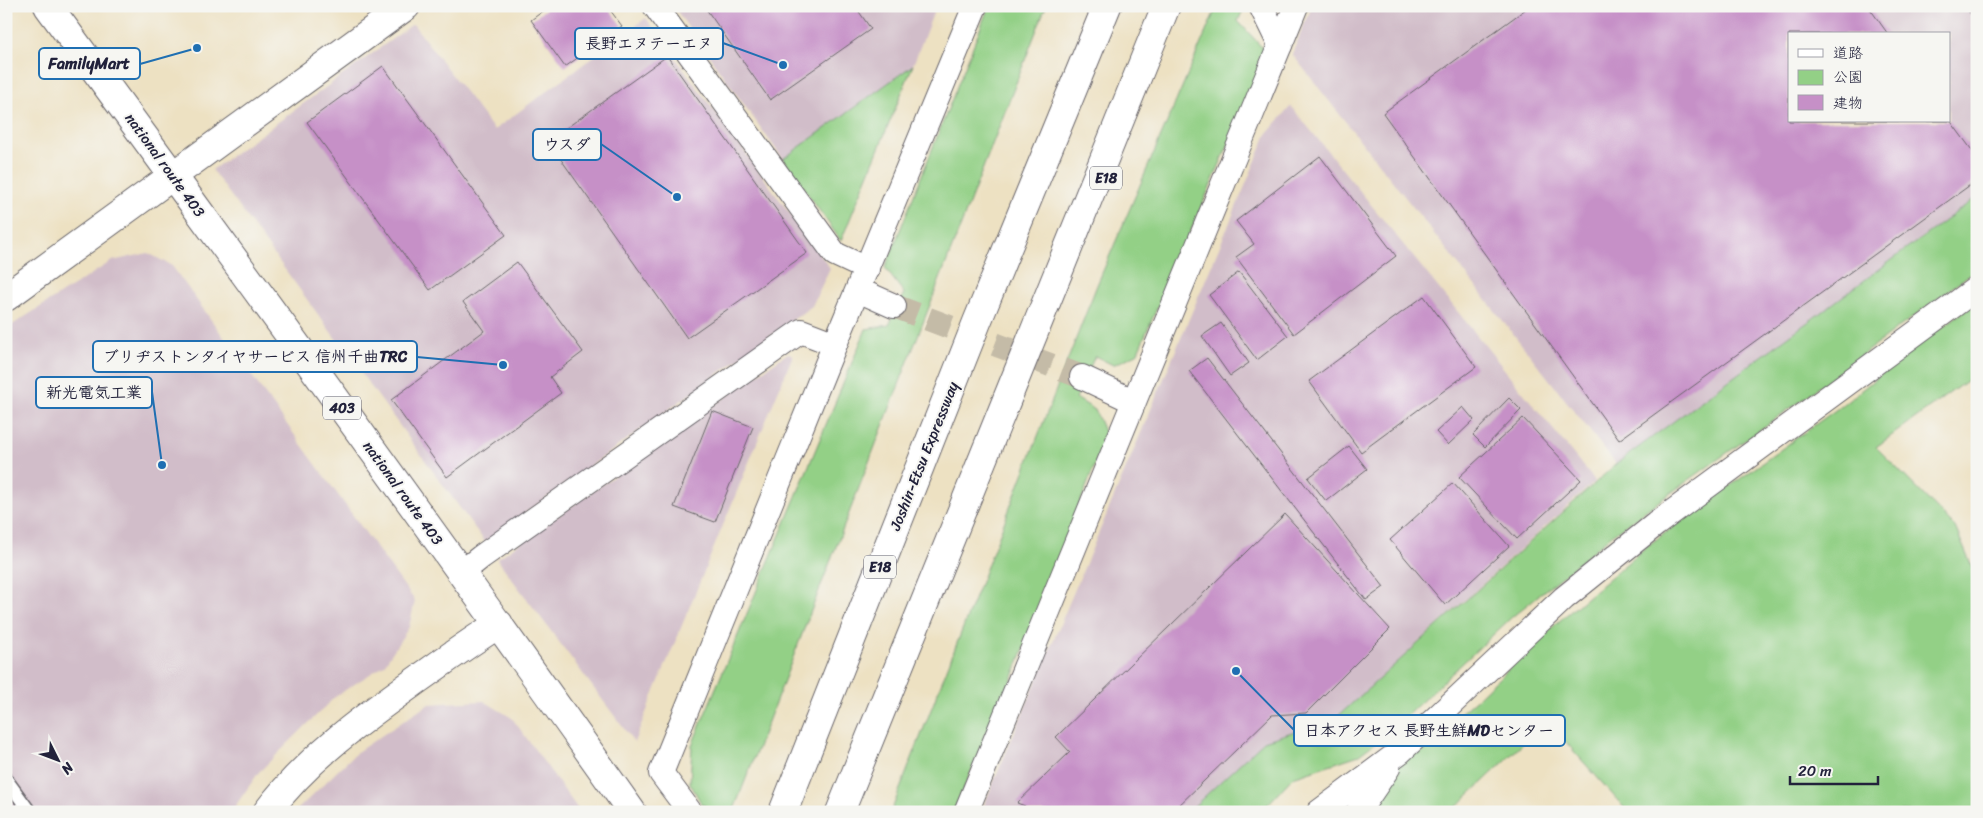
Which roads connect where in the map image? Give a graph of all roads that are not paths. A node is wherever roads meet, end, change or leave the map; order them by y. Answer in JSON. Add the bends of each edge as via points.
{"nodes":[{"id":1,"x":48,"y":6,"type":"edge"},
{"id":2,"x":406,"y":6,"type":"edge"},
{"id":3,"x":655,"y":6,"type":"edge"},
{"id":4,"x":975,"y":6,"type":"edge"},
{"id":5,"x":1096,"y":6,"type":"edge"},
{"id":6,"x":1107,"y":6,"type":"edge"},
{"id":7,"x":1166,"y":6,"type":"edge"},
{"id":8,"x":1182,"y":6,"type":"edge"},
{"id":9,"x":1261,"y":6,"type":"edge"},
{"id":10,"x":1296,"y":6,"type":"edge"},
{"id":11,"x":1280,"y":45,"type":"junction"},
{"id":12,"x":174,"y":176,"type":"junction"},
{"id":13,"x":862,"y":280,"type":"junction"},
{"id":14,"x":1977,"y":288,"type":"edge"},
{"id":15,"x":6,"y":297,"type":"edge"},
{"id":16,"x":894,"y":306,"type":"tunnel mouth"},
{"id":17,"x":977,"y":322,"type":"junction"},
{"id":18,"x":835,"y":344,"type":"junction"},
{"id":19,"x":1026,"y":349,"type":"junction"},
{"id":20,"x":1082,"y":378,"type":"tunnel mouth"},
{"id":21,"x":1133,"y":401,"type":"junction"},
{"id":22,"x":462,"y":573,"type":"junction"},
{"id":23,"x":499,"y":624,"type":"junction"},
{"id":24,"x":1401,"y":750,"type":"junction"},
{"id":25,"x":6,"y":779,"type":"edge"},
{"id":26,"x":30,"y":812,"type":"edge"},
{"id":27,"x":267,"y":812,"type":"edge"},
{"id":28,"x":632,"y":812,"type":"edge"},
{"id":29,"x":690,"y":812,"type":"edge"},
{"id":30,"x":783,"y":812,"type":"edge"},
{"id":31,"x":840,"y":812,"type":"edge"},
{"id":32,"x":966,"y":812,"type":"edge"},
{"id":33,"x":1319,"y":812,"type":"edge"},
{"id":34,"x":1358,"y":812,"type":"edge"}],
"edges":[{"from":1,"to":12,"type":"main road","name":"national route 403","number":"403"},
{"from":2,"to":12,"type":"main road"},
{"from":3,"to":13,"type":"street","via":[[835,254]]},
{"from":4,"to":13,"type":"street"},
{"from":5,"to":17,"type":"main road","name":"Joshin-Etsu Expressway","number":"E18"},
{"from":6,"to":17,"type":"main road","name":"Joshin-Etsu Expressway","number":"E18"},
{"from":7,"to":19,"type":"main road","number":"E18"},
{"from":8,"to":19,"type":"main road","number":"E18","via":[[1142,101]]},
{"from":9,"to":11,"type":"street"},
{"from":10,"to":11,"type":"street"},
{"from":11,"to":21,"type":"street"},
{"from":12,"to":15,"type":"main road"},
{"from":12,"to":22,"type":"main road","name":"national route 403","number":"403"},
{"from":13,"to":16,"type":"street"},
{"from":13,"to":18,"type":"street"},
{"from":14,"to":24,"type":"street","via":[[1649,530],[1564,598]]},
{"from":17,"to":30,"type":"main road","name":"Joshin-Etsu Expressway","number":"E18"},
{"from":18,"to":22,"type":"street","via":[[800,331]]},
{"from":18,"to":29,"type":"street","via":[[661,773]]},
{"from":19,"to":31,"type":"main road","number":"E18"},
{"from":20,"to":21,"type":"street"},
{"from":21,"to":32,"type":"street"},
{"from":22,"to":23,"type":"main road","name":"national route 403","number":"403"},
{"from":23,"to":27,"type":"main road","via":[[465,645],[339,738],[304,769]]},
{"from":23,"to":28,"type":"main road","name":"national route 403","number":"403"},
{"from":24,"to":33,"type":"street"},
{"from":24,"to":34,"type":"street"},
{"from":25,"to":26,"type":"lane"}]}
